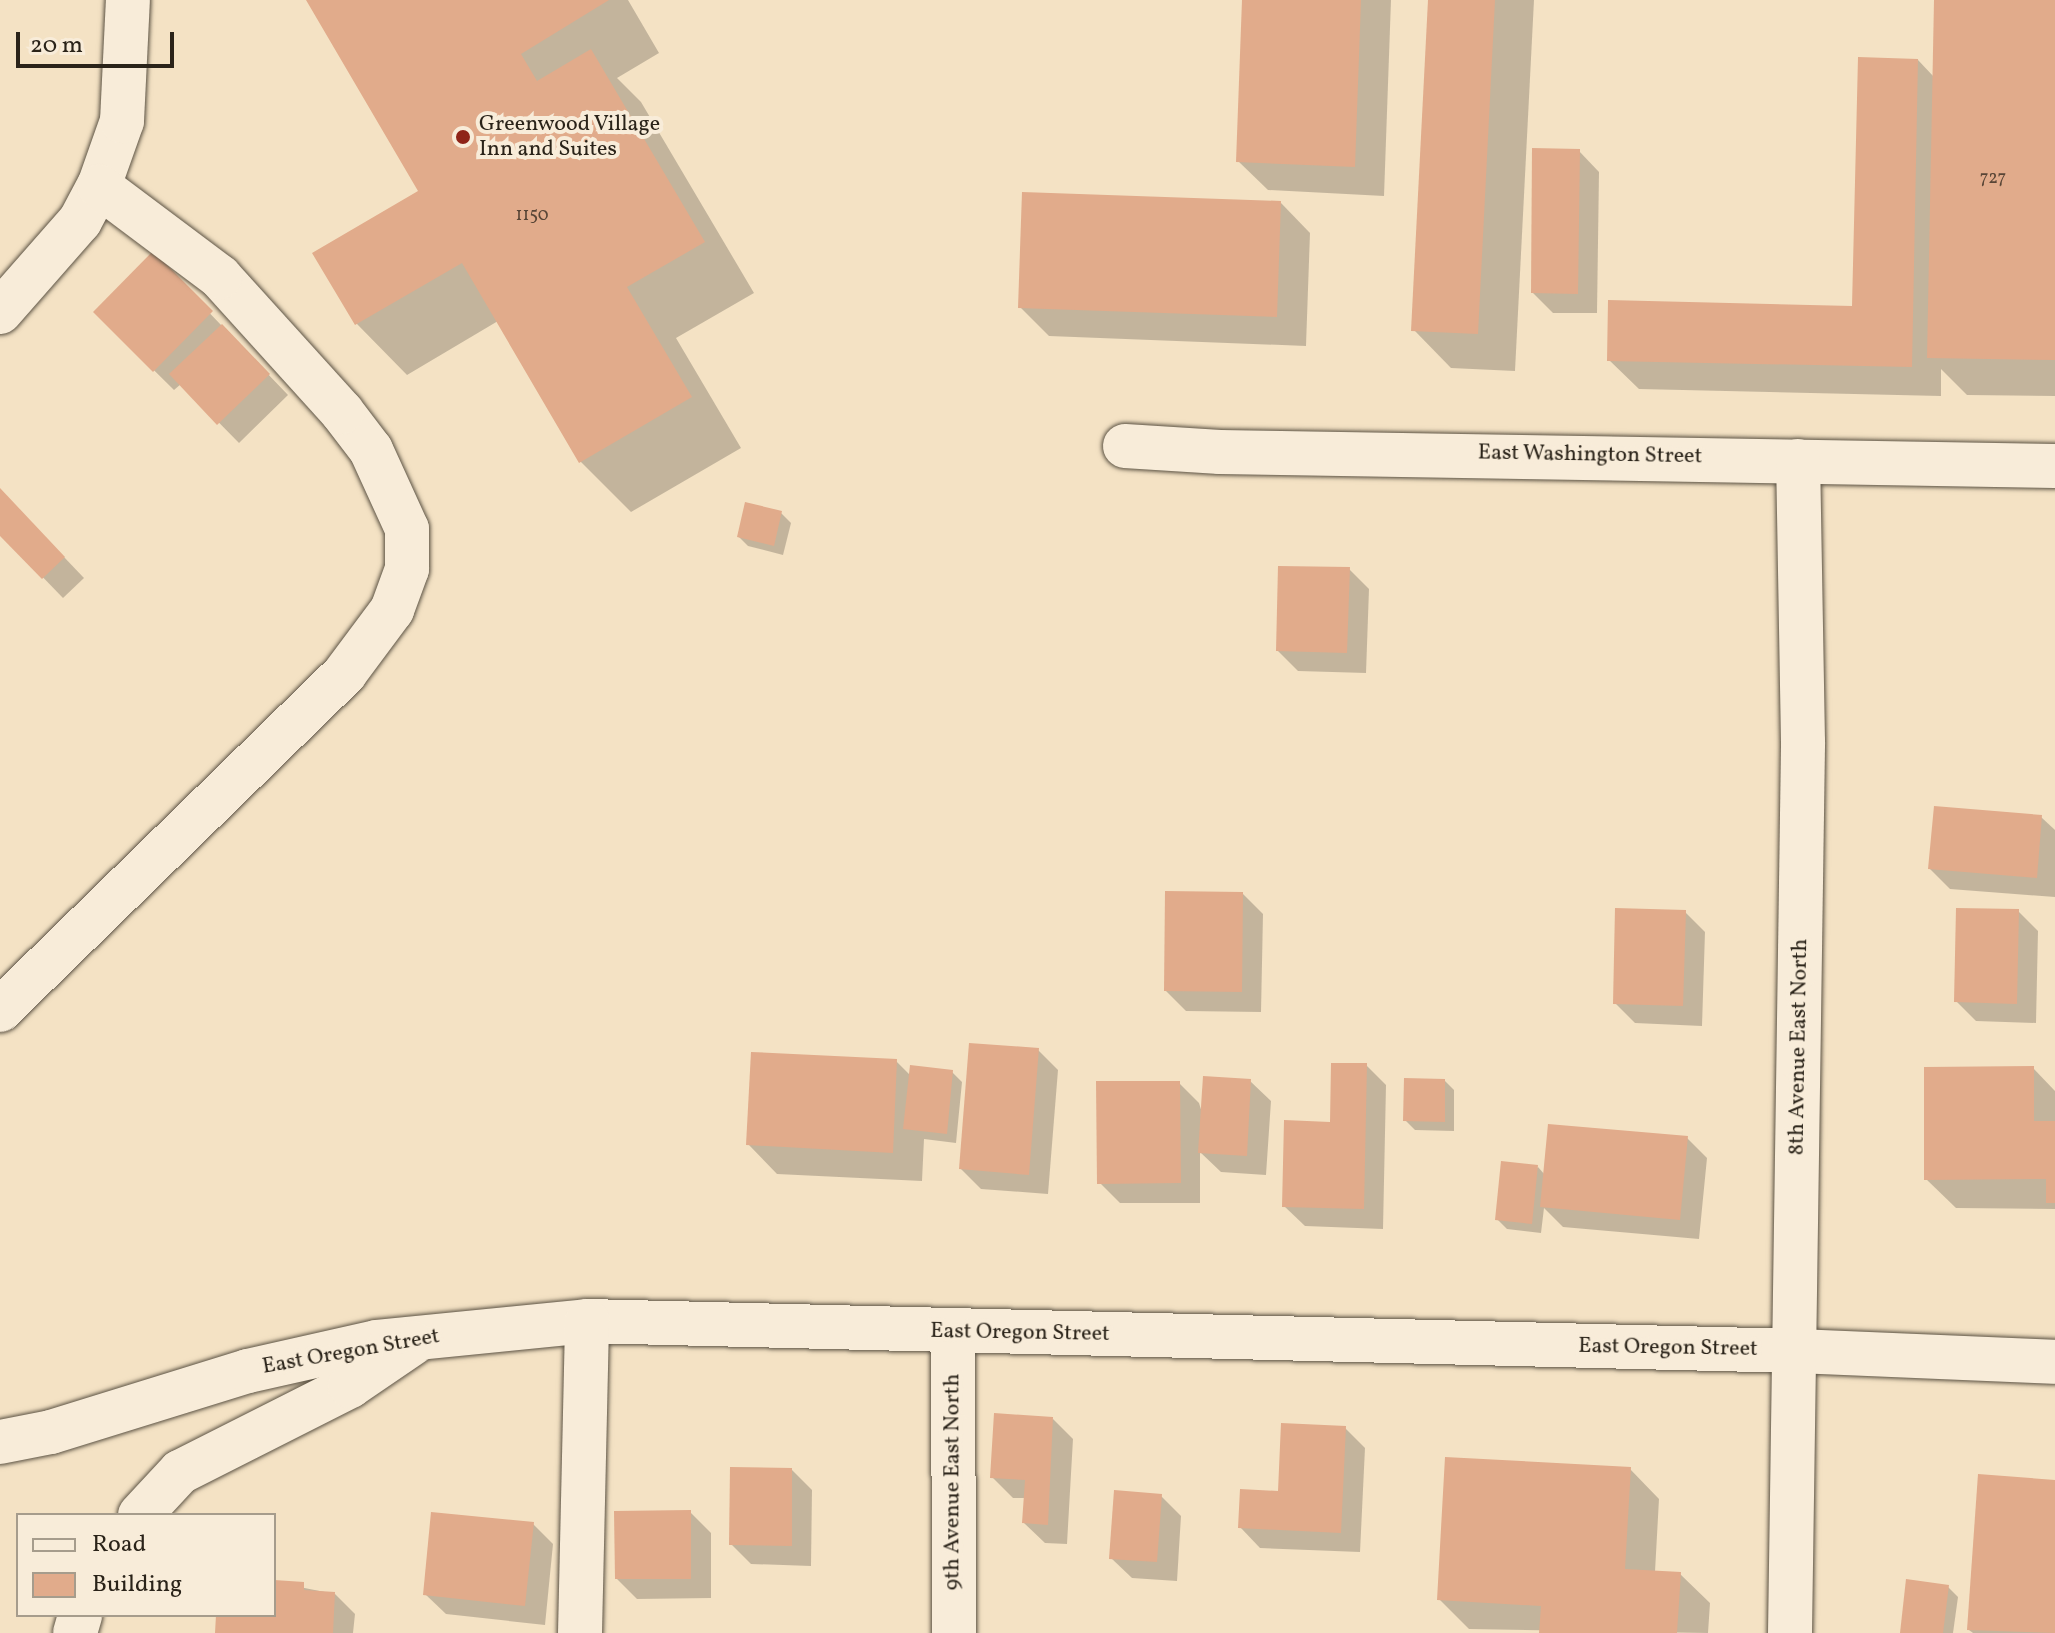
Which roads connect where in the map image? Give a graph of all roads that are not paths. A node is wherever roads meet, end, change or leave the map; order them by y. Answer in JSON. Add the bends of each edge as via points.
{"nodes":[{"id":1,"x":128,"y":0,"type":"edge"},
{"id":2,"x":99,"y":186,"type":"junction"},
{"id":3,"x":0,"y":312,"type":"edge"},
{"id":4,"x":1125,"y":446,"type":"dead end"},
{"id":5,"x":1798,"y":461,"type":"junction"},
{"id":6,"x":2055,"y":466,"type":"edge"},
{"id":7,"x":0,"y":1010,"type":"edge"},
{"id":8,"x":587,"y":1321,"type":"junction"},
{"id":9,"x":953,"y":1331,"type":"junction"},
{"id":10,"x":422,"y":1337,"type":"junction"},
{"id":11,"x":1795,"y":1351,"type":"junction"},
{"id":12,"x":2055,"y":1362,"type":"edge"},
{"id":13,"x":0,"y":1442,"type":"edge"},
{"id":14,"x":142,"y":1513,"type":"edge"},
{"id":15,"x":580,"y":1633,"type":"edge"},
{"id":16,"x":954,"y":1633,"type":"edge"},
{"id":17,"x":1790,"y":1633,"type":"edge"}],
"edges":[{"from":1,"to":2,"type":"street","via":[[122,121]]},
{"from":2,"to":3,"type":"street","via":[[80,221]]},
{"from":2,"to":7,"type":"street","via":[[220,277],[342,412],[371,450],[407,529],[407,569],[386,620],[345,673]]},
{"from":4,"to":5,"type":"street","name":"East Washington Street"},
{"from":5,"to":6,"type":"street","name":"East Washington Street"},
{"from":5,"to":11,"type":"street","name":"8th Avenue East North","via":[[1803,742]]},
{"from":8,"to":9,"type":"street","name":"East Oregon Street"},
{"from":8,"to":10,"type":"street","name":"East Oregon Street"},
{"from":8,"to":15,"type":"street"},
{"from":9,"to":11,"type":"street","name":"East Oregon Street"},
{"from":9,"to":16,"type":"street","name":"9th Avenue East North"},
{"from":10,"to":13,"type":"street","name":"East Oregon Street","via":[[248,1371],[51,1432]]},
{"from":10,"to":14,"type":"street","via":[[350,1386],[180,1472]]},
{"from":11,"to":12,"type":"street","name":"East Oregon Street"},
{"from":11,"to":17,"type":"street","name":"8th Avenue East North"}]}
